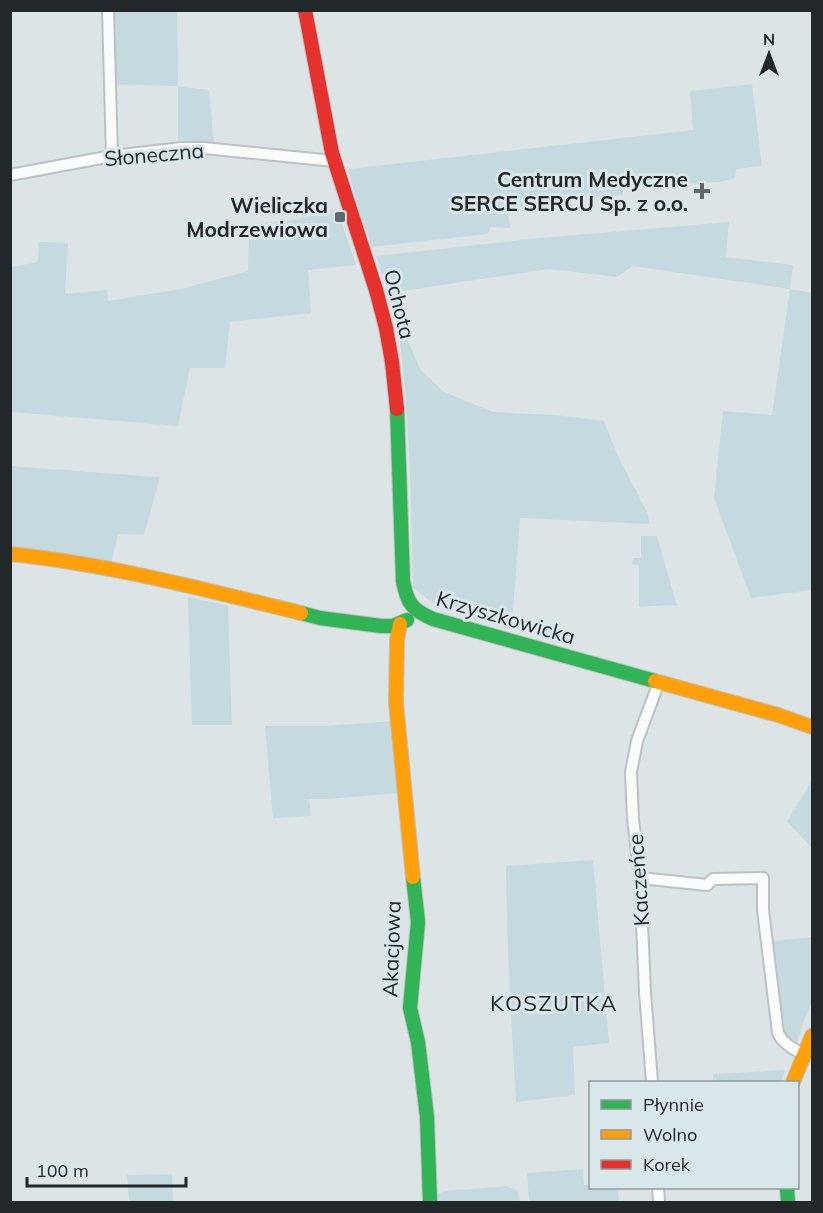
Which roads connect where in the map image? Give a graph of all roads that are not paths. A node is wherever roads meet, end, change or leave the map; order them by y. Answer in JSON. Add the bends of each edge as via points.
{"nodes":[{"id":1,"x":108,"y":10,"type":"edge"},
{"id":2,"x":305,"y":10,"type":"edge"},
{"id":3,"x":112,"y":156,"type":"junction"},
{"id":4,"x":334,"y":161,"type":"junction"},
{"id":5,"x":10,"y":175,"type":"edge"},
{"id":6,"x":10,"y":554,"type":"edge"},
{"id":7,"x":416,"y":612,"type":"junction"},
{"id":8,"x":400,"y":624,"type":"junction"},
{"id":9,"x":659,"y":682,"type":"junction"},
{"id":10,"x":813,"y":727,"type":"edge"},
{"id":11,"x":640,"y":878,"type":"junction"},
{"id":12,"x":813,"y":1036,"type":"edge"},
{"id":13,"x":804,"y":1055,"type":"junction"},
{"id":14,"x":652,"y":1081,"type":"edge"},
{"id":15,"x":794,"y":1081,"type":"edge"},
{"id":16,"x":430,"y":1203,"type":"edge"}],
"edges":[{"from":1,"to":3,"type":"street"},
{"from":2,"to":4,"type":"street","name":"Ochota"},
{"from":3,"to":4,"type":"street","name":"Słoneczna","via":[[204,148]]},
{"from":3,"to":5,"type":"street","name":"Słoneczna"},
{"from":4,"to":7,"type":"street","name":"Ochota","via":[[387,331],[397,411],[403,581],[408,601]]},
{"from":6,"to":8,"type":"street","via":[[51,558],[185,585],[320,618],[393,627]]},
{"from":7,"to":8,"type":"street","name":"Krzyszkowicka"},
{"from":7,"to":9,"type":"street","name":"Krzyszkowicka"},
{"from":8,"to":16,"type":"street","name":"Akacjowa","via":[[396,702],[418,922],[410,1008],[423,1082]]},
{"from":9,"to":10,"type":"street","name":"Krzyszkowicka"},
{"from":9,"to":11,"type":"street","name":"Kaczeńce","via":[[637,741],[631,772]]},
{"from":11,"to":13,"type":"street","via":[[707,885],[713,879],[762,878],[778,1033],[785,1044]]},
{"from":11,"to":14,"type":"street","name":"Kaczeńce"},
{"from":12,"to":13,"type":"street"},
{"from":13,"to":15,"type":"street"}]}
